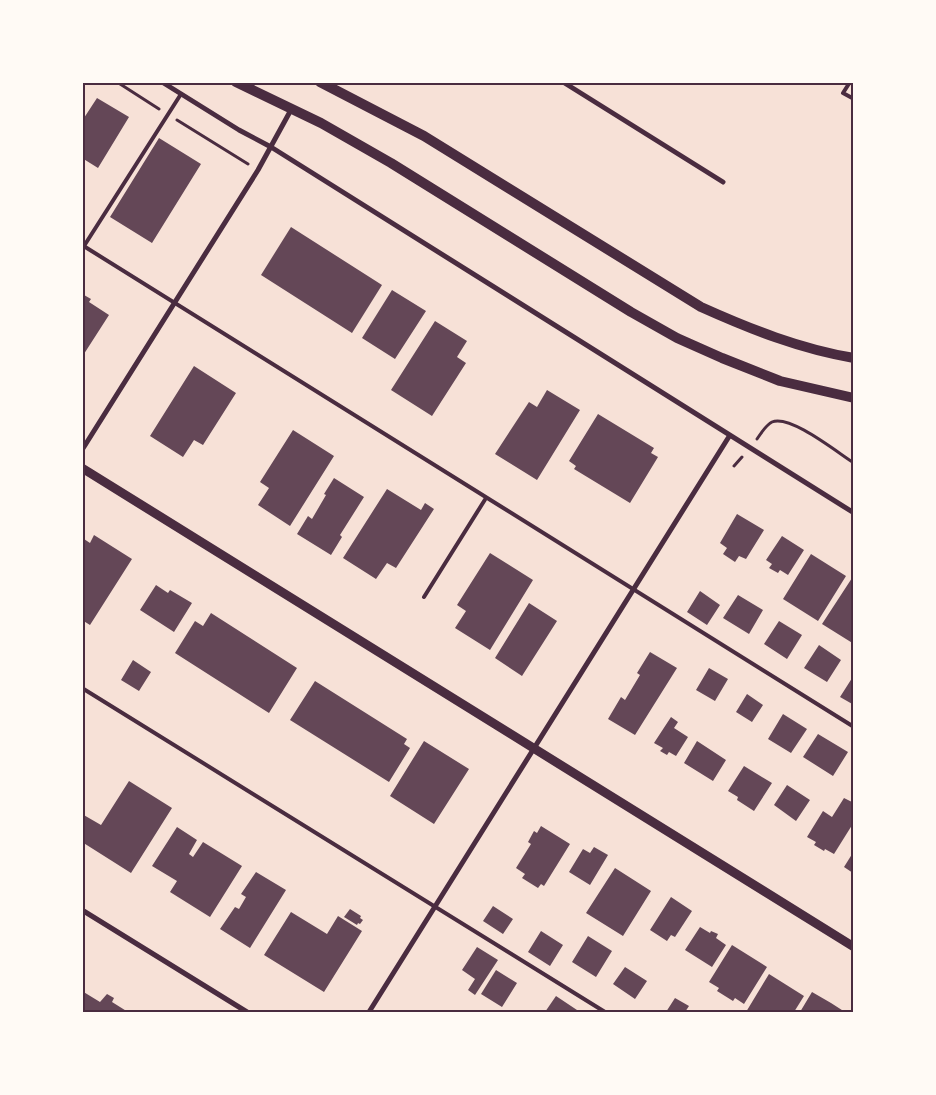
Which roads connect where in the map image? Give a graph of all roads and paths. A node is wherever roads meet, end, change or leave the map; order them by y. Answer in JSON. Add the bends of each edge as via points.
{"nodes":[{"id":1,"x":117,"y":82,"type":"edge"},
{"id":2,"x":162,"y":82,"type":"edge"},
{"id":3,"x":236,"y":82,"type":"edge"},
{"id":4,"x":320,"y":82,"type":"edge"},
{"id":5,"x":563,"y":82,"type":"edge"},
{"id":6,"x":850,"y":82,"type":"edge"},
{"id":7,"x":181,"y":94,"type":"junction"},
{"id":8,"x":854,"y":99,"type":"edge"},
{"id":9,"x":292,"y":108,"type":"junction"},
{"id":10,"x":167,"y":114,"type":"junction"},
{"id":11,"x":271,"y":147,"type":"junction"},
{"id":12,"x":258,"y":170,"type":"junction"},
{"id":13,"x":723,"y":182,"type":"dead end"},
{"id":14,"x":83,"y":246,"type":"edge"},
{"id":15,"x":174,"y":303,"type":"junction"},
{"id":16,"x":854,"y":358,"type":"edge"},
{"id":17,"x":854,"y":398,"type":"edge"},
{"id":18,"x":730,"y":435,"type":"junction"},
{"id":19,"x":751,"y":449,"type":"junction"},
{"id":20,"x":82,"y":450,"type":"edge"},
{"id":21,"x":854,"y":463,"type":"edge"},
{"id":22,"x":734,"y":466,"type":"dead end"},
{"id":23,"x":82,"y":468,"type":"edge"},
{"id":24,"x":486,"y":498,"type":"junction"},
{"id":25,"x":854,"y":513,"type":"edge"},
{"id":26,"x":633,"y":590,"type":"junction"},
{"id":27,"x":424,"y":598,"type":"dead end"},
{"id":28,"x":82,"y":688,"type":"edge"},
{"id":29,"x":854,"y":727,"type":"edge"},
{"id":30,"x":534,"y":749,"type":"junction"},
{"id":31,"x":436,"y":907,"type":"junction"},
{"id":32,"x":82,"y":910,"type":"edge"},
{"id":33,"x":854,"y":947,"type":"edge"},
{"id":34,"x":247,"y":1012,"type":"edge"},
{"id":35,"x":370,"y":1012,"type":"edge"},
{"id":36,"x":605,"y":1012,"type":"edge"}],
"edges":[{"from":1,"to":10,"type":"path"},
{"from":2,"to":7,"type":"street"},
{"from":3,"to":9,"type":"main road"},
{"from":4,"to":16,"type":"main road","via":[[424,136],[701,307],[790,343]]},
{"from":5,"to":13,"type":"street"},
{"from":6,"to":8,"type":"lane","via":[[844,93]]},
{"from":7,"to":10,"type":"lane"},
{"from":7,"to":11,"type":"street"},
{"from":9,"to":11,"type":"street"},
{"from":9,"to":17,"type":"main road","via":[[391,163],[677,338],[780,381]]},
{"from":10,"to":12,"type":"path"},
{"from":10,"to":14,"type":"lane"},
{"from":11,"to":12,"type":"street"},
{"from":11,"to":18,"type":"street"},
{"from":12,"to":15,"type":"street"},
{"from":14,"to":15,"type":"lane"},
{"from":15,"to":20,"type":"street"},
{"from":15,"to":24,"type":"lane"},
{"from":18,"to":19,"type":"street"},
{"from":18,"to":26,"type":"street"},
{"from":19,"to":21,"type":"path","via":[[765,428],[779,420],[792,423]]},
{"from":19,"to":22,"type":"path"},
{"from":19,"to":25,"type":"street"},
{"from":23,"to":30,"type":"street"},
{"from":24,"to":26,"type":"lane"},
{"from":24,"to":27,"type":"lane"},
{"from":26,"to":29,"type":"lane"},
{"from":26,"to":30,"type":"street"},
{"from":28,"to":31,"type":"lane"},
{"from":30,"to":31,"type":"street"},
{"from":30,"to":33,"type":"street"},
{"from":31,"to":35,"type":"street"},
{"from":31,"to":36,"type":"lane"},
{"from":32,"to":34,"type":"street"}]}
